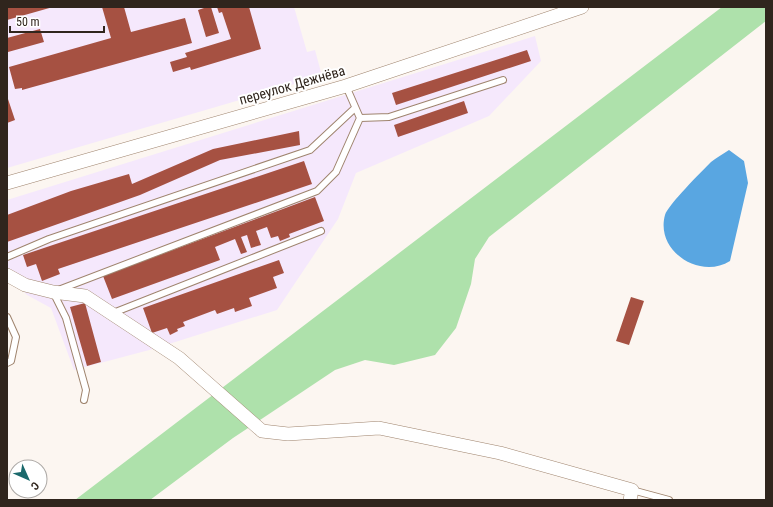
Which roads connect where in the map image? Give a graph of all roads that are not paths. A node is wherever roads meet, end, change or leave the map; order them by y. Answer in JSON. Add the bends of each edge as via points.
{"nodes":[{"id":1,"x":582,"y":7,"type":"edge"},
{"id":2,"x":503,"y":80,"type":"dead end"},
{"id":3,"x":346,"y":86,"type":"junction"},
{"id":4,"x":355,"y":108,"type":"junction"},
{"id":5,"x":360,"y":118,"type":"junction"},
{"id":6,"x":7,"y":183,"type":"edge"},
{"id":7,"x":321,"y":231,"type":"dead end"},
{"id":8,"x":7,"y":257,"type":"edge"},
{"id":9,"x":7,"y":275,"type":"edge"},
{"id":10,"x":54,"y":292,"type":"junction"},
{"id":11,"x":113,"y":313,"type":"junction"},
{"id":12,"x":7,"y":317,"type":"edge"},
{"id":13,"x":7,"y":363,"type":"edge"},
{"id":14,"x":84,"y":400,"type":"dead end"},
{"id":15,"x":631,"y":495,"type":"edge"},
{"id":16,"x":669,"y":500,"type":"edge"}],
"edges":[{"from":1,"to":3,"type":"street","name":"переулок Дежнёва"},
{"from":2,"to":5,"type":"lane","via":[[389,117]]},
{"from":3,"to":4,"type":"lane"},
{"from":3,"to":6,"type":"street","name":"переулок Дежнёва"},
{"from":4,"to":5,"type":"lane"},
{"from":4,"to":8,"type":"lane","via":[[310,150],[49,239]]},
{"from":5,"to":10,"type":"lane","via":[[336,172],[317,191]]},
{"from":7,"to":11,"type":"lane"},
{"from":9,"to":10,"type":"street","via":[[25,285]]},
{"from":10,"to":11,"type":"street","via":[[85,296]]},
{"from":10,"to":14,"type":"lane","via":[[68,325],[86,390]]},
{"from":11,"to":15,"type":"street","via":[[179,358],[262,431],[288,434],[379,428],[500,453]]},
{"from":12,"to":13,"type":"lane","via":[[16,337],[11,361]]},
{"from":15,"to":16,"type":"lane"}]}
